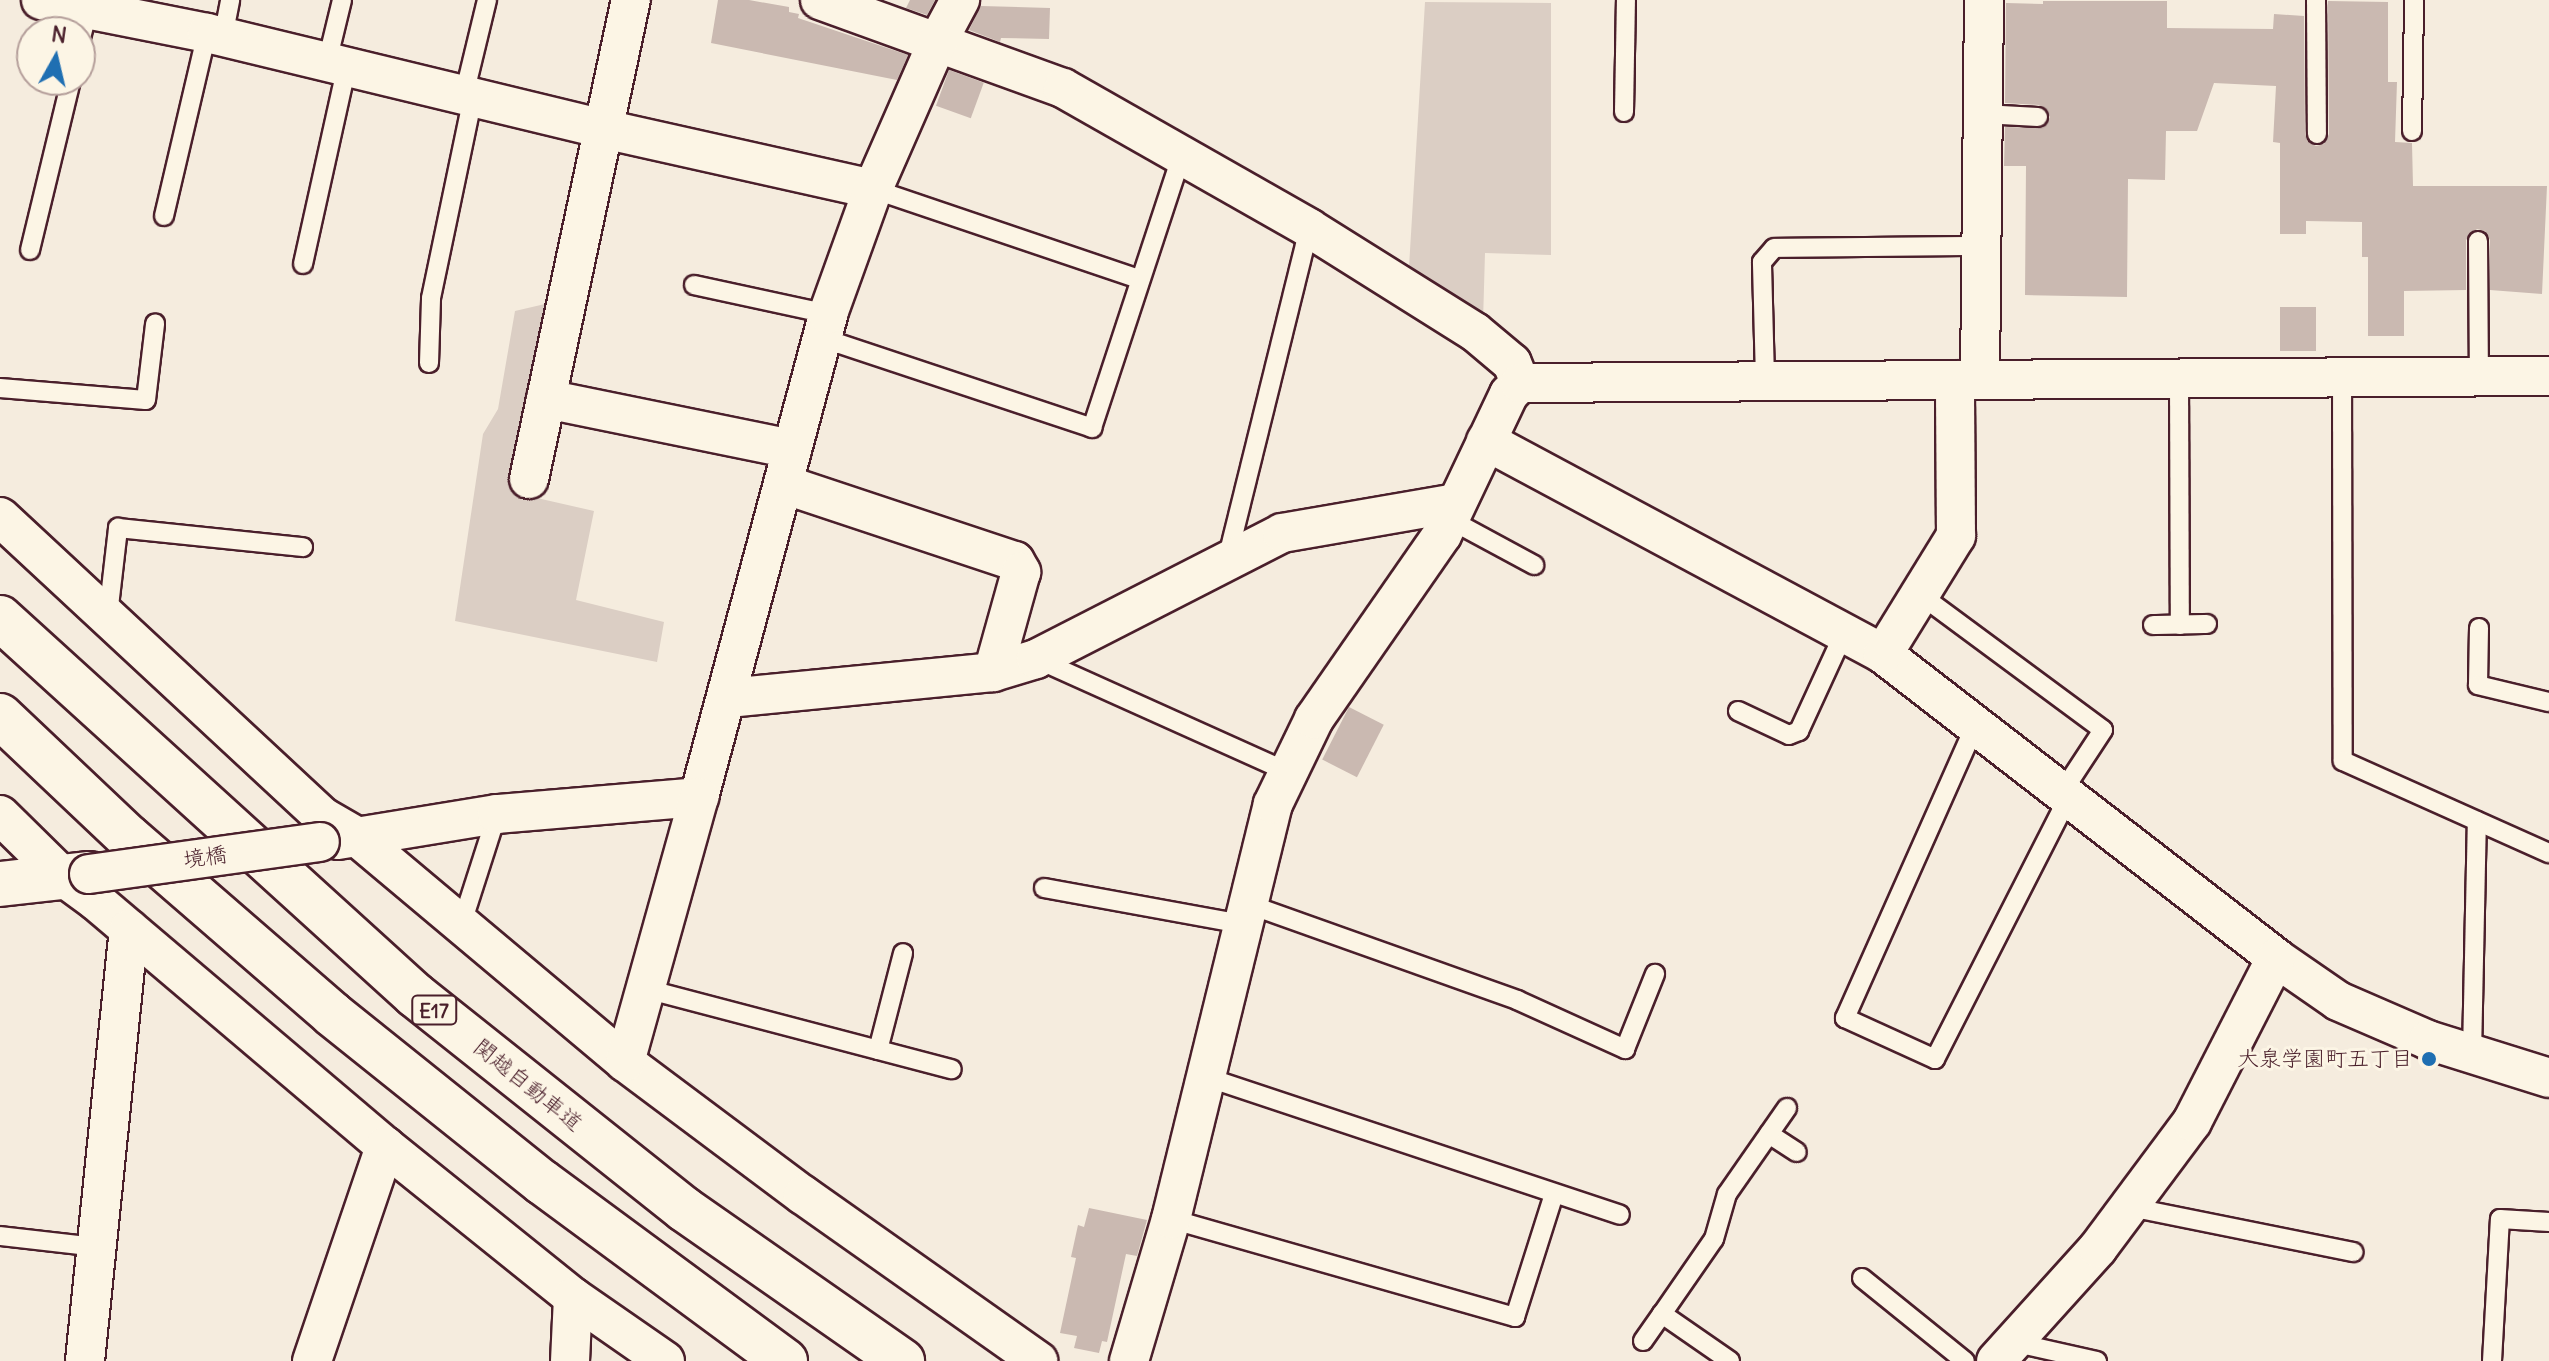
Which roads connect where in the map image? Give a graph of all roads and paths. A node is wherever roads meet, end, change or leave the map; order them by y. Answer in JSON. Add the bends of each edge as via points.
{"nodes":[{"id":1,"x":41,"y":0,"type":"edge"},
{"id":2,"x":230,"y":0,"type":"edge"},
{"id":3,"x":342,"y":0,"type":"edge"},
{"id":4,"x":487,"y":0,"type":"edge"},
{"id":5,"x":631,"y":0,"type":"edge"},
{"id":6,"x":820,"y":0,"type":"edge"},
{"id":7,"x":960,"y":0,"type":"edge"},
{"id":8,"x":1626,"y":0,"type":"edge"},
{"id":9,"x":1984,"y":0,"type":"edge"},
{"id":10,"x":2316,"y":0,"type":"edge"},
{"id":11,"x":2414,"y":0,"type":"edge"},
{"id":12,"x":83,"y":16,"type":"edge"},
{"id":13,"x":96,"y":18,"type":"edge"},
{"id":14,"x":215,"y":35,"type":"junction"},
{"id":15,"x":938,"y":41,"type":"junction"},
{"id":16,"x":337,"y":64,"type":"junction"},
{"id":17,"x":67,"y":96,"type":"edge"},
{"id":18,"x":468,"y":96,"type":"junction"},
{"id":19,"x":1624,"y":112,"type":"dead end"},
{"id":20,"x":1983,"y":114,"type":"junction"},
{"id":21,"x":2038,"y":117,"type":"dead end"},
{"id":22,"x":604,"y":129,"type":"junction"},
{"id":23,"x":2412,"y":131,"type":"dead end"},
{"id":24,"x":2317,"y":134,"type":"dead end"},
{"id":25,"x":1181,"y":157,"type":"junction"},
{"id":26,"x":873,"y":189,"type":"junction"},
{"id":27,"x":164,"y":216,"type":"dead end"},
{"id":28,"x":1309,"y":228,"type":"junction"},
{"id":29,"x":2478,"y":241,"type":"dead end"},
{"id":30,"x":1982,"y":246,"type":"junction"},
{"id":31,"x":30,"y":250,"type":"dead end"},
{"id":32,"x":303,"y":264,"type":"dead end"},
{"id":33,"x":1139,"y":279,"type":"junction"},
{"id":34,"x":694,"y":285,"type":"dead end"},
{"id":35,"x":155,"y":324,"type":"dead end"},
{"id":36,"x":825,"y":326,"type":"junction"},
{"id":37,"x":429,"y":363,"type":"dead end"},
{"id":38,"x":2479,"y":376,"type":"junction"},
{"id":39,"x":2549,"y":376,"type":"edge"},
{"id":40,"x":2179,"y":377,"type":"junction"},
{"id":41,"x":2342,"y":377,"type":"junction"},
{"id":42,"x":1765,"y":379,"type":"junction"},
{"id":43,"x":1968,"y":379,"type":"junction"},
{"id":44,"x":1520,"y":383,"type":"junction"},
{"id":45,"x":0,"y":388,"type":"edge"},
{"id":46,"x":546,"y":399,"type":"junction"},
{"id":47,"x":1486,"y":441,"type":"junction"},
{"id":48,"x":788,"y":467,"type":"junction"},
{"id":49,"x":529,"y":479,"type":"dead end"},
{"id":50,"x":1453,"y":511,"type":"junction"},
{"id":51,"x":0,"y":517,"type":"edge"},
{"id":52,"x":303,"y":547,"type":"dead end"},
{"id":53,"x":1226,"y":563,"type":"junction"},
{"id":54,"x":1534,"y":565,"type":"dead end"},
{"id":55,"x":1922,"y":596,"type":"junction"},
{"id":56,"x":108,"y":616,"type":"junction"},
{"id":57,"x":0,"y":618,"type":"edge"},
{"id":58,"x":2207,"y":624,"type":"dead end"},
{"id":59,"x":2153,"y":625,"type":"dead end"},
{"id":60,"x":2180,"y":625,"type":"junction"},
{"id":61,"x":2479,"y":628,"type":"dead end"},
{"id":62,"x":1845,"y":631,"type":"junction"},
{"id":63,"x":1883,"y":654,"type":"junction"},
{"id":64,"x":1036,"y":659,"type":"junction"},
{"id":65,"x":993,"y":672,"type":"junction"},
{"id":66,"x":728,"y":698,"type":"junction"},
{"id":67,"x":2549,"y":702,"type":"edge"},
{"id":68,"x":1738,"y":711,"type":"dead end"},
{"id":69,"x":0,"y":716,"type":"edge"},
{"id":70,"x":1975,"y":726,"type":"junction"},
{"id":71,"x":1288,"y":772,"type":"junction"},
{"id":72,"x":2066,"y":794,"type":"junction"},
{"id":73,"x":699,"y":797,"type":"junction"},
{"id":74,"x":497,"y":814,"type":"junction"},
{"id":75,"x":0,"y":815,"type":"edge"},
{"id":76,"x":2477,"y":821,"type":"junction"},
{"id":77,"x":338,"y":840,"type":"junction"},
{"id":78,"x":2549,"y":853,"type":"edge"},
{"id":79,"x":76,"y":875,"type":"junction"},
{"id":80,"x":0,"y":884,"type":"edge"},
{"id":81,"x":1044,"y":888,"type":"dead end"},
{"id":82,"x":1245,"y":914,"type":"junction"},
{"id":83,"x":460,"y":927,"type":"junction"},
{"id":84,"x":129,"y":929,"type":"junction"},
{"id":85,"x":903,"y":953,"type":"dead end"},
{"id":86,"x":2276,"y":958,"type":"junction"},
{"id":87,"x":1655,"y":974,"type":"dead end"},
{"id":88,"x":646,"y":989,"type":"junction"},
{"id":89,"x":878,"y":1050,"type":"junction"},
{"id":90,"x":2472,"y":1054,"type":"junction"},
{"id":91,"x":625,"y":1062,"type":"junction"},
{"id":92,"x":952,"y":1069,"type":"dead end"},
{"id":93,"x":1206,"y":1077,"type":"junction"},
{"id":94,"x":2549,"y":1078,"type":"edge"},
{"id":95,"x":1787,"y":1108,"type":"dead end"},
{"id":96,"x":1769,"y":1134,"type":"junction"},
{"id":97,"x":385,"y":1146,"type":"junction"},
{"id":98,"x":1797,"y":1152,"type":"dead end"},
{"id":99,"x":1554,"y":1194,"type":"junction"},
{"id":100,"x":2130,"y":1207,"type":"junction"},
{"id":101,"x":1620,"y":1215,"type":"dead end"},
{"id":102,"x":1171,"y":1219,"type":"junction"},
{"id":103,"x":2549,"y":1222,"type":"edge"},
{"id":104,"x":0,"y":1236,"type":"edge"},
{"id":105,"x":97,"y":1247,"type":"junction"},
{"id":106,"x":2354,"y":1252,"type":"dead end"},
{"id":107,"x":1862,"y":1278,"type":"dead end"},
{"id":108,"x":573,"y":1297,"type":"junction"},
{"id":109,"x":1662,"y":1314,"type":"junction"},
{"id":110,"x":1643,"y":1341,"type":"dead end"},
{"id":111,"x":2004,"y":1352,"type":"edge"},
{"id":112,"x":85,"y":1361,"type":"edge"},
{"id":113,"x":312,"y":1361,"type":"edge"},
{"id":114,"x":570,"y":1361,"type":"edge"},
{"id":115,"x":665,"y":1361,"type":"edge"},
{"id":116,"x":785,"y":1361,"type":"edge"},
{"id":117,"x":902,"y":1361,"type":"edge"},
{"id":118,"x":1038,"y":1361,"type":"edge"},
{"id":119,"x":1129,"y":1361,"type":"edge"},
{"id":120,"x":1730,"y":1361,"type":"edge"},
{"id":121,"x":1965,"y":1361,"type":"edge"},
{"id":122,"x":2097,"y":1361,"type":"edge"},
{"id":123,"x":2492,"y":1361,"type":"edge"}],
"edges":[{"from":1,"to":12,"type":"street"},
{"from":2,"to":14,"type":"lane"},
{"from":3,"to":16,"type":"lane"},
{"from":4,"to":18,"type":"lane"},
{"from":5,"to":22,"type":"street"},
{"from":6,"to":15,"type":"street"},
{"from":7,"to":15,"type":"street"},
{"from":8,"to":19,"type":"lane"},
{"from":9,"to":20,"type":"street"},
{"from":10,"to":24,"type":"lane"},
{"from":11,"to":23,"type":"lane"},
{"from":13,"to":14,"type":"street"},
{"from":14,"to":16,"type":"street"},
{"from":14,"to":27,"type":"lane"},
{"from":15,"to":25,"type":"street","via":[[1063,88]]},
{"from":15,"to":26,"type":"street"},
{"from":16,"to":18,"type":"street"},
{"from":16,"to":32,"type":"lane"},
{"from":17,"to":31,"type":"lane"},
{"from":18,"to":22,"type":"street"},
{"from":18,"to":37,"type":"lane","via":[[431,298]]},
{"from":20,"to":21,"type":"lane"},
{"from":20,"to":30,"type":"street"},
{"from":22,"to":26,"type":"street"},
{"from":22,"to":46,"type":"street"},
{"from":25,"to":28,"type":"street"},
{"from":25,"to":33,"type":"lane"},
{"from":26,"to":33,"type":"lane"},
{"from":26,"to":36,"type":"street"},
{"from":28,"to":44,"type":"street","via":[[1475,332],[1512,363]]},
{"from":28,"to":53,"type":"lane"},
{"from":29,"to":38,"type":"lane"},
{"from":30,"to":42,"type":"lane","via":[[1774,248],[1762,262]]},
{"from":30,"to":43,"type":"street"},
{"from":33,"to":36,"type":"lane","via":[[1092,428]]},
{"from":34,"to":36,"type":"lane"},
{"from":35,"to":45,"type":"lane","via":[[146,400]]},
{"from":36,"to":48,"type":"street"},
{"from":38,"to":39,"type":"street"},
{"from":38,"to":41,"type":"street"},
{"from":40,"to":41,"type":"street"},
{"from":40,"to":43,"type":"street"},
{"from":40,"to":60,"type":"lane"},
{"from":41,"to":76,"type":"lane","via":[[2343,761]]},
{"from":42,"to":43,"type":"street"},
{"from":42,"to":44,"type":"street"},
{"from":43,"to":55,"type":"street","via":[[1956,536]]},
{"from":44,"to":47,"type":"street"},
{"from":46,"to":48,"type":"street"},
{"from":46,"to":49,"type":"street"},
{"from":47,"to":50,"type":"street"},
{"from":47,"to":62,"type":"street"},
{"from":48,"to":65,"type":"street","via":[[1015,561],[1021,572]]},
{"from":48,"to":66,"type":"street"},
{"from":50,"to":53,"type":"street","via":[[1282,533]]},
{"from":50,"to":54,"type":"lane"},
{"from":50,"to":71,"type":"street","via":[[1407,589],[1314,719]]},
{"from":51,"to":56,"type":"street"},
{"from":52,"to":56,"type":"lane","via":[[118,528]]},
{"from":53,"to":64,"type":"street"},
{"from":55,"to":63,"type":"street"},
{"from":55,"to":72,"type":"lane","via":[[2103,730]]},
{"from":56,"to":77,"type":"street","via":[[323,817]]},
{"from":57,"to":117,"type":"main road","name":"関越自動車道","number":"E17","via":[[415,995],[684,1209]]},
{"from":58,"to":60,"type":"lane"},
{"from":59,"to":60,"type":"lane"},
{"from":61,"to":67,"type":"lane","via":[[2478,685]]},
{"from":62,"to":63,"type":"street"},
{"from":62,"to":68,"type":"lane","via":[[1799,731],[1789,735]]},
{"from":63,"to":70,"type":"street"},
{"from":64,"to":65,"type":"street"},
{"from":64,"to":71,"type":"lane"},
{"from":65,"to":66,"type":"street"},
{"from":66,"to":73,"type":"street"},
{"from":69,"to":116,"type":"main road","via":[[128,837],[332,1014],[542,1182]]},
{"from":70,"to":72,"type":"street"},
{"from":70,"to":72,"type":"lane","via":[[1845,1018],[1935,1059]]},
{"from":71,"to":82,"type":"street","via":[[1273,804]]},
{"from":72,"to":86,"type":"street"},
{"from":73,"to":74,"type":"street","name":"境橋"},
{"from":73,"to":88,"type":"street"},
{"from":74,"to":77,"type":"street","name":"境橋"},
{"from":74,"to":83,"type":"lane"},
{"from":75,"to":79,"type":"street"},
{"from":76,"to":78,"type":"lane"},
{"from":76,"to":90,"type":"lane"},
{"from":77,"to":79,"type":"street","name":"境橋","bridge":true},
{"from":77,"to":83,"type":"street"},
{"from":79,"to":80,"type":"main road"},
{"from":79,"to":84,"type":"street"},
{"from":81,"to":82,"type":"lane"},
{"from":82,"to":87,"type":"lane","via":[[1517,1000],[1625,1049]]},
{"from":82,"to":93,"type":"street"},
{"from":83,"to":91,"type":"street"},
{"from":84,"to":97,"type":"street"},
{"from":84,"to":105,"type":"street"},
{"from":85,"to":89,"type":"lane"},
{"from":86,"to":90,"type":"street","via":[[2338,1001]]},
{"from":86,"to":100,"type":"street","via":[[2192,1122]]},
{"from":88,"to":89,"type":"lane"},
{"from":88,"to":91,"type":"street"},
{"from":89,"to":92,"type":"lane"},
{"from":90,"to":94,"type":"street"},
{"from":91,"to":118,"type":"street"},
{"from":93,"to":99,"type":"lane"},
{"from":93,"to":102,"type":"street"},
{"from":95,"to":96,"type":"lane"},
{"from":96,"to":98,"type":"lane"},
{"from":96,"to":109,"type":"lane","via":[[1727,1194],[1714,1239]]},
{"from":97,"to":108,"type":"street"},
{"from":97,"to":113,"type":"street"},
{"from":99,"to":101,"type":"lane"},
{"from":99,"to":102,"type":"lane","via":[[1515,1317]]},
{"from":100,"to":106,"type":"lane"},
{"from":100,"to":111,"type":"street"},
{"from":102,"to":119,"type":"street"},
{"from":103,"to":123,"type":"lane","via":[[2500,1219]]},
{"from":104,"to":105,"type":"lane"},
{"from":105,"to":112,"type":"street"},
{"from":107,"to":121,"type":"lane"},
{"from":108,"to":114,"type":"street"},
{"from":108,"to":115,"type":"street"},
{"from":109,"to":110,"type":"lane"},
{"from":109,"to":120,"type":"lane"},
{"from":111,"to":122,"type":"lane"}]}
